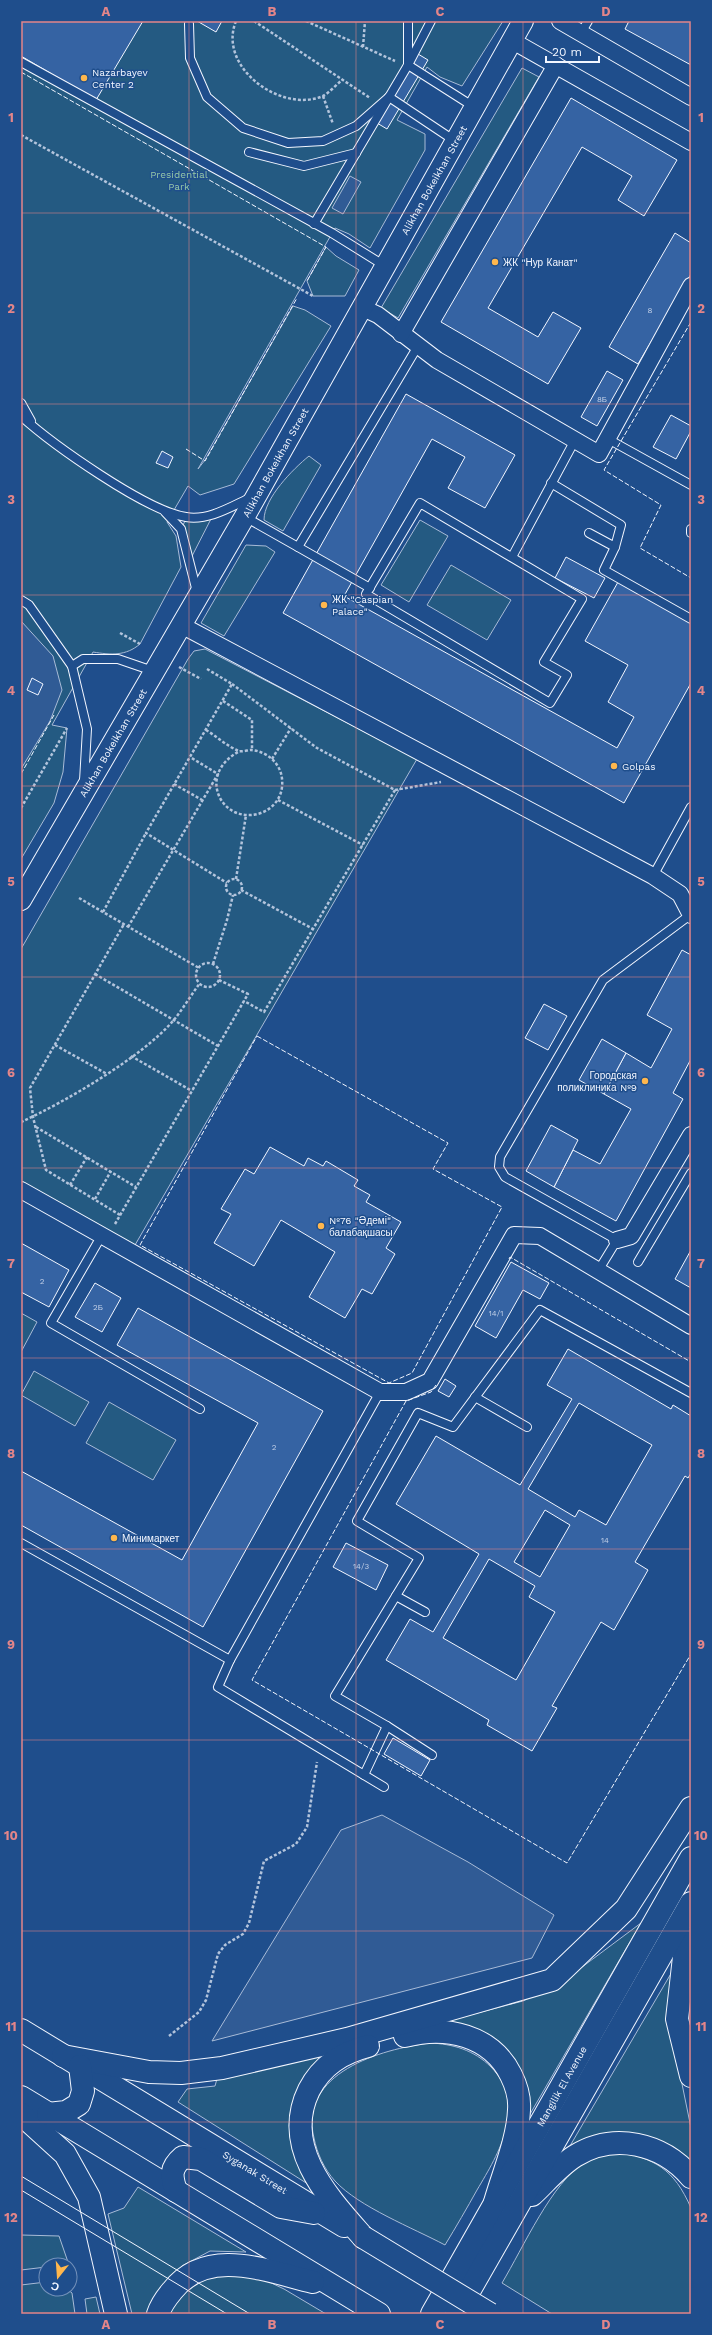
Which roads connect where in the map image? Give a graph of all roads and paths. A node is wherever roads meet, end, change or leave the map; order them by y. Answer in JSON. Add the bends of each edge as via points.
{"nodes":[{"id":1,"x":236,"y":21,"type":"edge"},
{"id":2,"x":254,"y":21,"type":"edge"},
{"id":3,"x":306,"y":21,"type":"edge"},
{"id":4,"x":365,"y":21,"type":"edge"},
{"id":5,"x":408,"y":21,"type":"edge"},
{"id":6,"x":431,"y":21,"type":"edge"},
{"id":7,"x":523,"y":21,"type":"edge"},
{"id":8,"x":560,"y":21,"type":"edge"},
{"id":9,"x":188,"y":24,"type":"dead end"},
{"id":10,"x":584,"y":27,"type":"edge"},
{"id":11,"x":511,"y":40,"type":"junction"},
{"id":12,"x":363,"y":47,"type":"junction"},
{"id":13,"x":21,"y":62,"type":"edge"},
{"id":14,"x":399,"y":62,"type":"dead end"},
{"id":15,"x":408,"y":65,"type":"junction"},
{"id":16,"x":556,"y":65,"type":"junction"},
{"id":17,"x":342,"y":80,"type":"junction"},
{"id":18,"x":323,"y":96,"type":"junction"},
{"id":19,"x":389,"y":97,"type":"junction"},
{"id":20,"x":691,"y":97,"type":"edge"},
{"id":21,"x":375,"y":102,"type":"dead end"},
{"id":22,"x":474,"y":107,"type":"junction"},
{"id":23,"x":336,"y":130,"type":"dead end"},
{"id":24,"x":21,"y":135,"type":"edge"},
{"id":25,"x":455,"y":141,"type":"junction"},
{"id":26,"x":691,"y":142,"type":"edge"},
{"id":27,"x":249,"y":152,"type":"dead end"},
{"id":28,"x":356,"y":153,"type":"junction"},
{"id":29,"x":314,"y":224,"type":"junction"},
{"id":30,"x":385,"y":266,"type":"junction"},
{"id":31,"x":691,"y":286,"type":"edge"},
{"id":32,"x":313,"y":296,"type":"dead end"},
{"id":33,"x":363,"y":308,"type":"junction"},
{"id":34,"x":401,"y":334,"type":"junction"},
{"id":35,"x":418,"y":346,"type":"junction"},
{"id":36,"x":21,"y":403,"type":"edge"},
{"id":37,"x":21,"y":416,"type":"edge"},
{"id":38,"x":35,"y":428,"type":"junction"},
{"id":39,"x":608,"y":439,"type":"junction"},
{"id":40,"x":575,"y":440,"type":"junction"},
{"id":41,"x":551,"y":483,"type":"junction"},
{"id":42,"x":691,"y":485,"type":"edge"},
{"id":43,"x":257,"y":494,"type":"junction"},
{"id":44,"x":164,"y":511,"type":"junction"},
{"id":45,"x":245,"y":516,"type":"junction"},
{"id":46,"x":691,"y":529,"type":"edge"},
{"id":47,"x":589,"y":532,"type":"dead end"},
{"id":48,"x":691,"y":533,"type":"edge"},
{"id":49,"x":298,"y":547,"type":"junction"},
{"id":50,"x":615,"y":547,"type":"junction"},
{"id":51,"x":512,"y":557,"type":"junction"},
{"id":52,"x":370,"y":588,"type":"junction"},
{"id":53,"x":198,"y":597,"type":"junction"},
{"id":54,"x":21,"y":600,"type":"edge"},
{"id":55,"x":691,"y":619,"type":"edge"},
{"id":56,"x":181,"y":625,"type":"junction"},
{"id":57,"x":120,"y":633,"type":"dead end"},
{"id":58,"x":140,"y":644,"type":"dead end"},
{"id":59,"x":72,"y":666,"type":"junction"},
{"id":60,"x":178,"y":666,"type":"dead end"},
{"id":61,"x":207,"y":669,"type":"dead end"},
{"id":62,"x":153,"y":671,"type":"junction"},
{"id":63,"x":201,"y":679,"type":"dead end"},
{"id":64,"x":232,"y":684,"type":"junction"},
{"id":65,"x":223,"y":701,"type":"junction"},
{"id":66,"x":67,"y":728,"type":"dead end"},
{"id":67,"x":291,"y":728,"type":"junction"},
{"id":68,"x":206,"y":730,"type":"junction"},
{"id":69,"x":252,"y":750,"type":"junction"},
{"id":70,"x":240,"y":751,"type":"junction"},
{"id":71,"x":190,"y":757,"type":"junction"},
{"id":72,"x":272,"y":759,"type":"junction"},
{"id":73,"x":218,"y":774,"type":"junction"},
{"id":74,"x":467,"y":777,"type":"junction"},
{"id":75,"x":174,"y":784,"type":"junction"},
{"id":76,"x":395,"y":790,"type":"junction"},
{"id":77,"x":83,"y":791,"type":"junction"},
{"id":78,"x":202,"y":800,"type":"junction"},
{"id":79,"x":278,"y":800,"type":"junction"},
{"id":80,"x":691,"y":807,"type":"edge"},
{"id":81,"x":21,"y":808,"type":"edge"},
{"id":82,"x":246,"y":815,"type":"junction"},
{"id":83,"x":146,"y":833,"type":"junction"},
{"id":84,"x":363,"y":845,"type":"junction"},
{"id":85,"x":173,"y":850,"type":"junction"},
{"id":86,"x":653,"y":876,"type":"junction"},
{"id":87,"x":236,"y":879,"type":"junction"},
{"id":88,"x":227,"y":883,"type":"junction"},
{"id":89,"x":241,"y":890,"type":"junction"},
{"id":90,"x":233,"y":895,"type":"junction"},
{"id":91,"x":79,"y":898,"type":"dead end"},
{"id":92,"x":21,"y":900,"type":"edge"},
{"id":93,"x":103,"y":912,"type":"junction"},
{"id":94,"x":691,"y":915,"type":"edge"},
{"id":95,"x":124,"y":924,"type":"junction"},
{"id":96,"x":128,"y":927,"type":"junction"},
{"id":97,"x":313,"y":929,"type":"junction"},
{"id":98,"x":213,"y":964,"type":"junction"},
{"id":99,"x":198,"y":968,"type":"junction"},
{"id":100,"x":95,"y":974,"type":"junction"},
{"id":101,"x":219,"y":980,"type":"junction"},
{"id":102,"x":200,"y":983,"type":"junction"},
{"id":103,"x":244,"y":1001,"type":"junction"},
{"id":104,"x":173,"y":1020,"type":"junction"},
{"id":105,"x":55,"y":1044,"type":"junction"},
{"id":106,"x":218,"y":1046,"type":"junction"},
{"id":107,"x":131,"y":1056,"type":"junction"},
{"id":108,"x":107,"y":1074,"type":"junction"},
{"id":109,"x":192,"y":1091,"type":"junction"},
{"id":110,"x":33,"y":1117,"type":"junction"},
{"id":111,"x":21,"y":1122,"type":"edge"},
{"id":112,"x":36,"y":1127,"type":"junction"},
{"id":113,"x":691,"y":1135,"type":"edge"},
{"id":114,"x":87,"y":1157,"type":"junction"},
{"id":115,"x":111,"y":1171,"type":"junction"},
{"id":116,"x":691,"y":1173,"type":"edge"},
{"id":117,"x":70,"y":1185,"type":"junction"},
{"id":118,"x":136,"y":1187,"type":"junction"},
{"id":119,"x":21,"y":1190,"type":"edge"},
{"id":120,"x":95,"y":1200,"type":"junction"},
{"id":121,"x":120,"y":1215,"type":"junction"},
{"id":122,"x":104,"y":1237,"type":"junction"},
{"id":123,"x":617,"y":1240,"type":"junction"},
{"id":124,"x":638,"y":1262,"type":"dead end"},
{"id":125,"x":598,"y":1271,"type":"junction"},
{"id":126,"x":691,"y":1326,"type":"edge"},
{"id":127,"x":380,"y":1392,"type":"junction"},
{"id":128,"x":691,"y":1393,"type":"edge"},
{"id":129,"x":475,"y":1397,"type":"junction"},
{"id":130,"x":200,"y":1409,"type":"dead end"},
{"id":131,"x":527,"y":1427,"type":"dead end"},
{"id":132,"x":21,"y":1543,"type":"edge"},
{"id":133,"x":396,"y":1596,"type":"junction"},
{"id":134,"x":425,"y":1612,"type":"dead end"},
{"id":135,"x":230,"y":1660,"type":"junction"},
{"id":136,"x":386,"y":1726,"type":"junction"},
{"id":137,"x":319,"y":1748,"type":"junction"},
{"id":138,"x":432,"y":1755,"type":"dead end"},
{"id":139,"x":364,"y":1775,"type":"junction"},
{"id":140,"x":384,"y":1787,"type":"dead end"},
{"id":141,"x":691,"y":1808,"type":"edge"},
{"id":142,"x":691,"y":1858,"type":"edge"},
{"id":143,"x":691,"y":1903,"type":"edge"},
{"id":144,"x":691,"y":1938,"type":"edge"},
{"id":145,"x":21,"y":2030,"type":"edge"},
{"id":146,"x":169,"y":2036,"type":"dead end"},
{"id":147,"x":72,"y":2061,"type":"junction"},
{"id":148,"x":691,"y":2076,"type":"edge"},
{"id":149,"x":21,"y":2097,"type":"edge"},
{"id":150,"x":21,"y":2114,"type":"edge"},
{"id":151,"x":48,"y":2114,"type":"junction"},
{"id":152,"x":691,"y":2177,"type":"edge"},
{"id":153,"x":176,"y":2191,"type":"junction"},
{"id":154,"x":495,"y":2202,"type":"junction"},
{"id":155,"x":513,"y":2214,"type":"junction"},
{"id":156,"x":326,"y":2215,"type":"junction"},
{"id":157,"x":363,"y":2237,"type":"junction"},
{"id":158,"x":333,"y":2287,"type":"junction"},
{"id":159,"x":116,"y":2314,"type":"edge"},
{"id":160,"x":158,"y":2314,"type":"edge"},
{"id":161,"x":379,"y":2314,"type":"edge"},
{"id":162,"x":432,"y":2314,"type":"edge"},
{"id":163,"x":456,"y":2314,"type":"edge"},
{"id":164,"x":490,"y":2314,"type":"edge"}],
"edges":[{"from":1,"to":18,"type":"path","via":[[232,29],[232,47],[245,71],[267,91],[294,101]]},
{"from":2,"to":17,"type":"path"},
{"from":3,"to":12,"type":"path"},
{"from":4,"to":12,"type":"path"},
{"from":5,"to":15,"type":"lane"},
{"from":6,"to":15,"type":"lane"},
{"from":7,"to":11,"type":"street","name":"Alikhan Bokeikhan Street"},
{"from":8,"to":10,"type":"street"},
{"from":9,"to":19,"type":"lane","via":[[190,58],[207,97],[243,128],[288,143],[323,141],[356,126]]},
{"from":10,"to":20,"type":"street"},
{"from":11,"to":16,"type":"street"},
{"from":11,"to":22,"type":"street","name":"Alikhan Bokeikhan Street"},
{"from":12,"to":14,"type":"path"},
{"from":13,"to":29,"type":"lane"},
{"from":15,"to":19,"type":"lane"},
{"from":15,"to":22,"type":"lane"},
{"from":16,"to":26,"type":"street"},
{"from":16,"to":34,"type":"street"},
{"from":17,"to":18,"type":"path"},
{"from":17,"to":21,"type":"path"},
{"from":18,"to":23,"type":"path"},
{"from":19,"to":25,"type":"lane"},
{"from":19,"to":28,"type":"lane"},
{"from":22,"to":25,"type":"street","name":"Alikhan Bokeikhan Street"},
{"from":24,"to":32,"type":"path"},
{"from":25,"to":30,"type":"street","name":"Alikhan Bokeikhan Street"},
{"from":27,"to":28,"type":"lane","via":[[304,166]]},
{"from":28,"to":29,"type":"lane"},
{"from":29,"to":30,"type":"lane"},
{"from":30,"to":33,"type":"street","name":"Alikhan Bokeikhan Street"},
{"from":31,"to":39,"type":"street"},
{"from":33,"to":34,"type":"street","via":[[378,315]]},
{"from":33,"to":43,"type":"street","name":"Alikhan Bokeikhan Street"},
{"from":34,"to":35,"type":"street"},
{"from":35,"to":40,"type":"street","via":[[437,360]]},
{"from":35,"to":49,"type":"lane"},
{"from":36,"to":38,"type":"lane"},
{"from":37,"to":38,"type":"lane"},
{"from":38,"to":44,"type":"lane","via":[[113,482]]},
{"from":39,"to":40,"type":"street","via":[[599,454]]},
{"from":39,"to":42,"type":"lane"},
{"from":40,"to":41,"type":"lane"},
{"from":41,"to":50,"type":"lane","via":[[621,525]]},
{"from":41,"to":51,"type":"lane"},
{"from":43,"to":44,"type":"lane","via":[[213,515],[187,517]]},
{"from":43,"to":45,"type":"street","name":"Alikhan Bokeikhan Street"},
{"from":44,"to":53,"type":"lane","via":[[181,528]]},
{"from":45,"to":49,"type":"lane"},
{"from":45,"to":53,"type":"street","name":"Alikhan Bokeikhan Street"},
{"from":46,"to":48,"type":"lane"},
{"from":47,"to":50,"type":"lane"},
{"from":49,"to":52,"type":"lane"},
{"from":50,"to":55,"type":"lane","via":[[604,570]]},
{"from":51,"to":52,"type":"lane","via":[[420,503]]},
{"from":51,"to":52,"type":"lane","via":[[582,599],[544,662],[567,675],[550,703],[366,594]]},
{"from":53,"to":56,"type":"street","name":"Alikhan Bokeikhan Street"},
{"from":54,"to":59,"type":"lane","via":[[29,605]]},
{"from":56,"to":62,"type":"street","name":"Alikhan Bokeikhan Street"},
{"from":56,"to":74,"type":"street"},
{"from":57,"to":58,"type":"path"},
{"from":59,"to":62,"type":"lane","via":[[83,659],[118,659]]},
{"from":59,"to":77,"type":"lane","via":[[87,729]]},
{"from":60,"to":63,"type":"path"},
{"from":61,"to":64,"type":"path"},
{"from":62,"to":77,"type":"street","name":"Alikhan Bokeikhan Street"},
{"from":64,"to":65,"type":"path"},
{"from":64,"to":67,"type":"path"},
{"from":65,"to":68,"type":"path"},
{"from":65,"to":69,"type":"path","via":[[252,720]]},
{"from":66,"to":81,"type":"path"},
{"from":67,"to":72,"type":"path"},
{"from":67,"to":76,"type":"path","via":[[317,748]]},
{"from":68,"to":70,"type":"path"},
{"from":68,"to":71,"type":"path"},
{"from":69,"to":70,"type":"path"},
{"from":69,"to":72,"type":"path","via":[[262,752]]},
{"from":70,"to":73,"type":"path","via":[[222,764]]},
{"from":71,"to":73,"type":"path"},
{"from":71,"to":75,"type":"path"},
{"from":72,"to":79,"type":"path","via":[[279,768],[282,778],[282,790]]},
{"from":73,"to":78,"type":"path"},
{"from":73,"to":82,"type":"path","via":[[217,789],[224,804],[232,811]]},
{"from":74,"to":76,"type":"path"},
{"from":74,"to":86,"type":"street"},
{"from":75,"to":78,"type":"path"},
{"from":75,"to":83,"type":"path"},
{"from":76,"to":84,"type":"path"},
{"from":77,"to":92,"type":"street","name":"Alikhan Bokeikhan Street"},
{"from":78,"to":85,"type":"path"},
{"from":79,"to":82,"type":"path","via":[[262,814]]},
{"from":79,"to":84,"type":"path"},
{"from":80,"to":86,"type":"lane"},
{"from":82,"to":87,"type":"path"},
{"from":83,"to":85,"type":"path"},
{"from":83,"to":93,"type":"path"},
{"from":84,"to":97,"type":"path"},
{"from":85,"to":88,"type":"path"},
{"from":85,"to":96,"type":"path"},
{"from":86,"to":94,"type":"street","via":[[680,894]]},
{"from":87,"to":88,"type":"path"},
{"from":87,"to":89,"type":"path","via":[[240,882]]},
{"from":88,"to":90,"type":"path","via":[[227,890]]},
{"from":89,"to":90,"type":"path"},
{"from":89,"to":97,"type":"path"},
{"from":90,"to":98,"type":"path"},
{"from":91,"to":93,"type":"path"},
{"from":93,"to":95,"type":"path"},
{"from":94,"to":123,"type":"lane","via":[[603,980],[500,1157],[499,1167],[505,1177]]},
{"from":95,"to":96,"type":"path"},
{"from":95,"to":100,"type":"path"},
{"from":96,"to":99,"type":"path"},
{"from":97,"to":103,"type":"path","via":[[264,1012]]},
{"from":98,"to":99,"type":"path","via":[[205,964]]},
{"from":98,"to":101,"type":"path","via":[[220,972]]},
{"from":99,"to":102,"type":"path","via":[[197,976]]},
{"from":100,"to":104,"type":"path"},
{"from":100,"to":105,"type":"path"},
{"from":101,"to":102,"type":"path","via":[[210,987]]},
{"from":101,"to":103,"type":"path","via":[[248,994]]},
{"from":102,"to":104,"type":"path"},
{"from":103,"to":106,"type":"path"},
{"from":104,"to":106,"type":"path"},
{"from":104,"to":107,"type":"path","via":[[151,1043]]},
{"from":105,"to":108,"type":"path"},
{"from":105,"to":110,"type":"path","via":[[30,1088]]},
{"from":106,"to":109,"type":"path"},
{"from":107,"to":108,"type":"path"},
{"from":107,"to":109,"type":"path"},
{"from":108,"to":110,"type":"path"},
{"from":109,"to":118,"type":"path"},
{"from":110,"to":111,"type":"path"},
{"from":110,"to":112,"type":"path"},
{"from":112,"to":114,"type":"path"},
{"from":112,"to":117,"type":"path","via":[[46,1170]]},
{"from":113,"to":123,"type":"street","via":[[631,1236]]},
{"from":114,"to":115,"type":"path"},
{"from":114,"to":117,"type":"path"},
{"from":115,"to":118,"type":"path"},
{"from":115,"to":120,"type":"path"},
{"from":116,"to":124,"type":"lane"},
{"from":117,"to":120,"type":"path"},
{"from":118,"to":121,"type":"path"},
{"from":119,"to":122,"type":"street"},
{"from":120,"to":121,"type":"path"},
{"from":121,"to":122,"type":"path"},
{"from":122,"to":127,"type":"street"},
{"from":122,"to":130,"type":"lane","via":[[51,1323]]},
{"from":123,"to":125,"type":"lane"},
{"from":125,"to":126,"type":"street"},
{"from":125,"to":127,"type":"street","via":[[540,1236],[514,1235],[430,1381],[406,1392]]},
{"from":127,"to":135,"type":"lane"},
{"from":128,"to":129,"type":"lane","via":[[540,1310]]},
{"from":129,"to":131,"type":"lane"},
{"from":129,"to":133,"type":"lane","via":[[453,1427],[418,1413],[357,1521],[419,1558]]},
{"from":132,"to":135,"type":"lane"},
{"from":133,"to":134,"type":"lane"},
{"from":133,"to":136,"type":"lane","via":[[335,1696]]},
{"from":135,"to":137,"type":"lane","via":[[218,1687]]},
{"from":136,"to":138,"type":"lane"},
{"from":136,"to":139,"type":"lane"},
{"from":137,"to":139,"type":"lane"},
{"from":137,"to":146,"type":"path","via":[[307,1827],[296,1844],[264,1860],[249,1923],[243,1934],[225,1945],[218,1954],[206,2000],[199,2012]]},
{"from":139,"to":140,"type":"lane"},
{"from":141,"to":147,"type":"main road","via":[[626,1909],[552,1980],[354,2037],[222,2068],[181,2073],[149,2072]]},
{"from":142,"to":154,"type":"main road","name":"Mangilik El Avenue"},
{"from":143,"to":155,"type":"main road"},
{"from":144,"to":148,"type":"main road","via":[[685,1948],[677,2019]]},
{"from":145,"to":147,"type":"main road","name":"Syganak Street"},
{"from":147,"to":151,"type":"main road","via":[[83,2091],[79,2104],[66,2112]]},
{"from":147,"to":156,"type":"main road","name":"Syganak Street"},
{"from":149,"to":151,"type":"main road"},
{"from":150,"to":159,"type":"main road","via":[[65,2154],[89,2196]]},
{"from":151,"to":153,"type":"main road"},
{"from":152,"to":155,"type":"main road","via":[[671,2158],[654,2150],[637,2144],[604,2145],[588,2150],[563,2165]]},
{"from":153,"to":156,"type":"main road","via":[[172,2176],[174,2164],[183,2157],[202,2159],[281,2207]]},
{"from":153,"to":158,"type":"main road"},
{"from":154,"to":157,"type":"main road","via":[[520,2110],[515,2082],[499,2057],[481,2042],[447,2032],[420,2032],[352,2050],[338,2057],[313,2083],[301,2113],[300,2130],[308,2163],[328,2197]]},
{"from":154,"to":162,"type":"main road","name":"Mangilik El Avenue"},
{"from":155,"to":163,"type":"main road"},
{"from":156,"to":157,"type":"main road","name":"Syganak Street"},
{"from":157,"to":164,"type":"main road","name":"Syganak Street","bridge":true},
{"from":158,"to":160,"type":"main road","via":[[247,2266],[214,2265],[183,2278],[166,2298]]},
{"from":158,"to":161,"type":"main road"}]}
